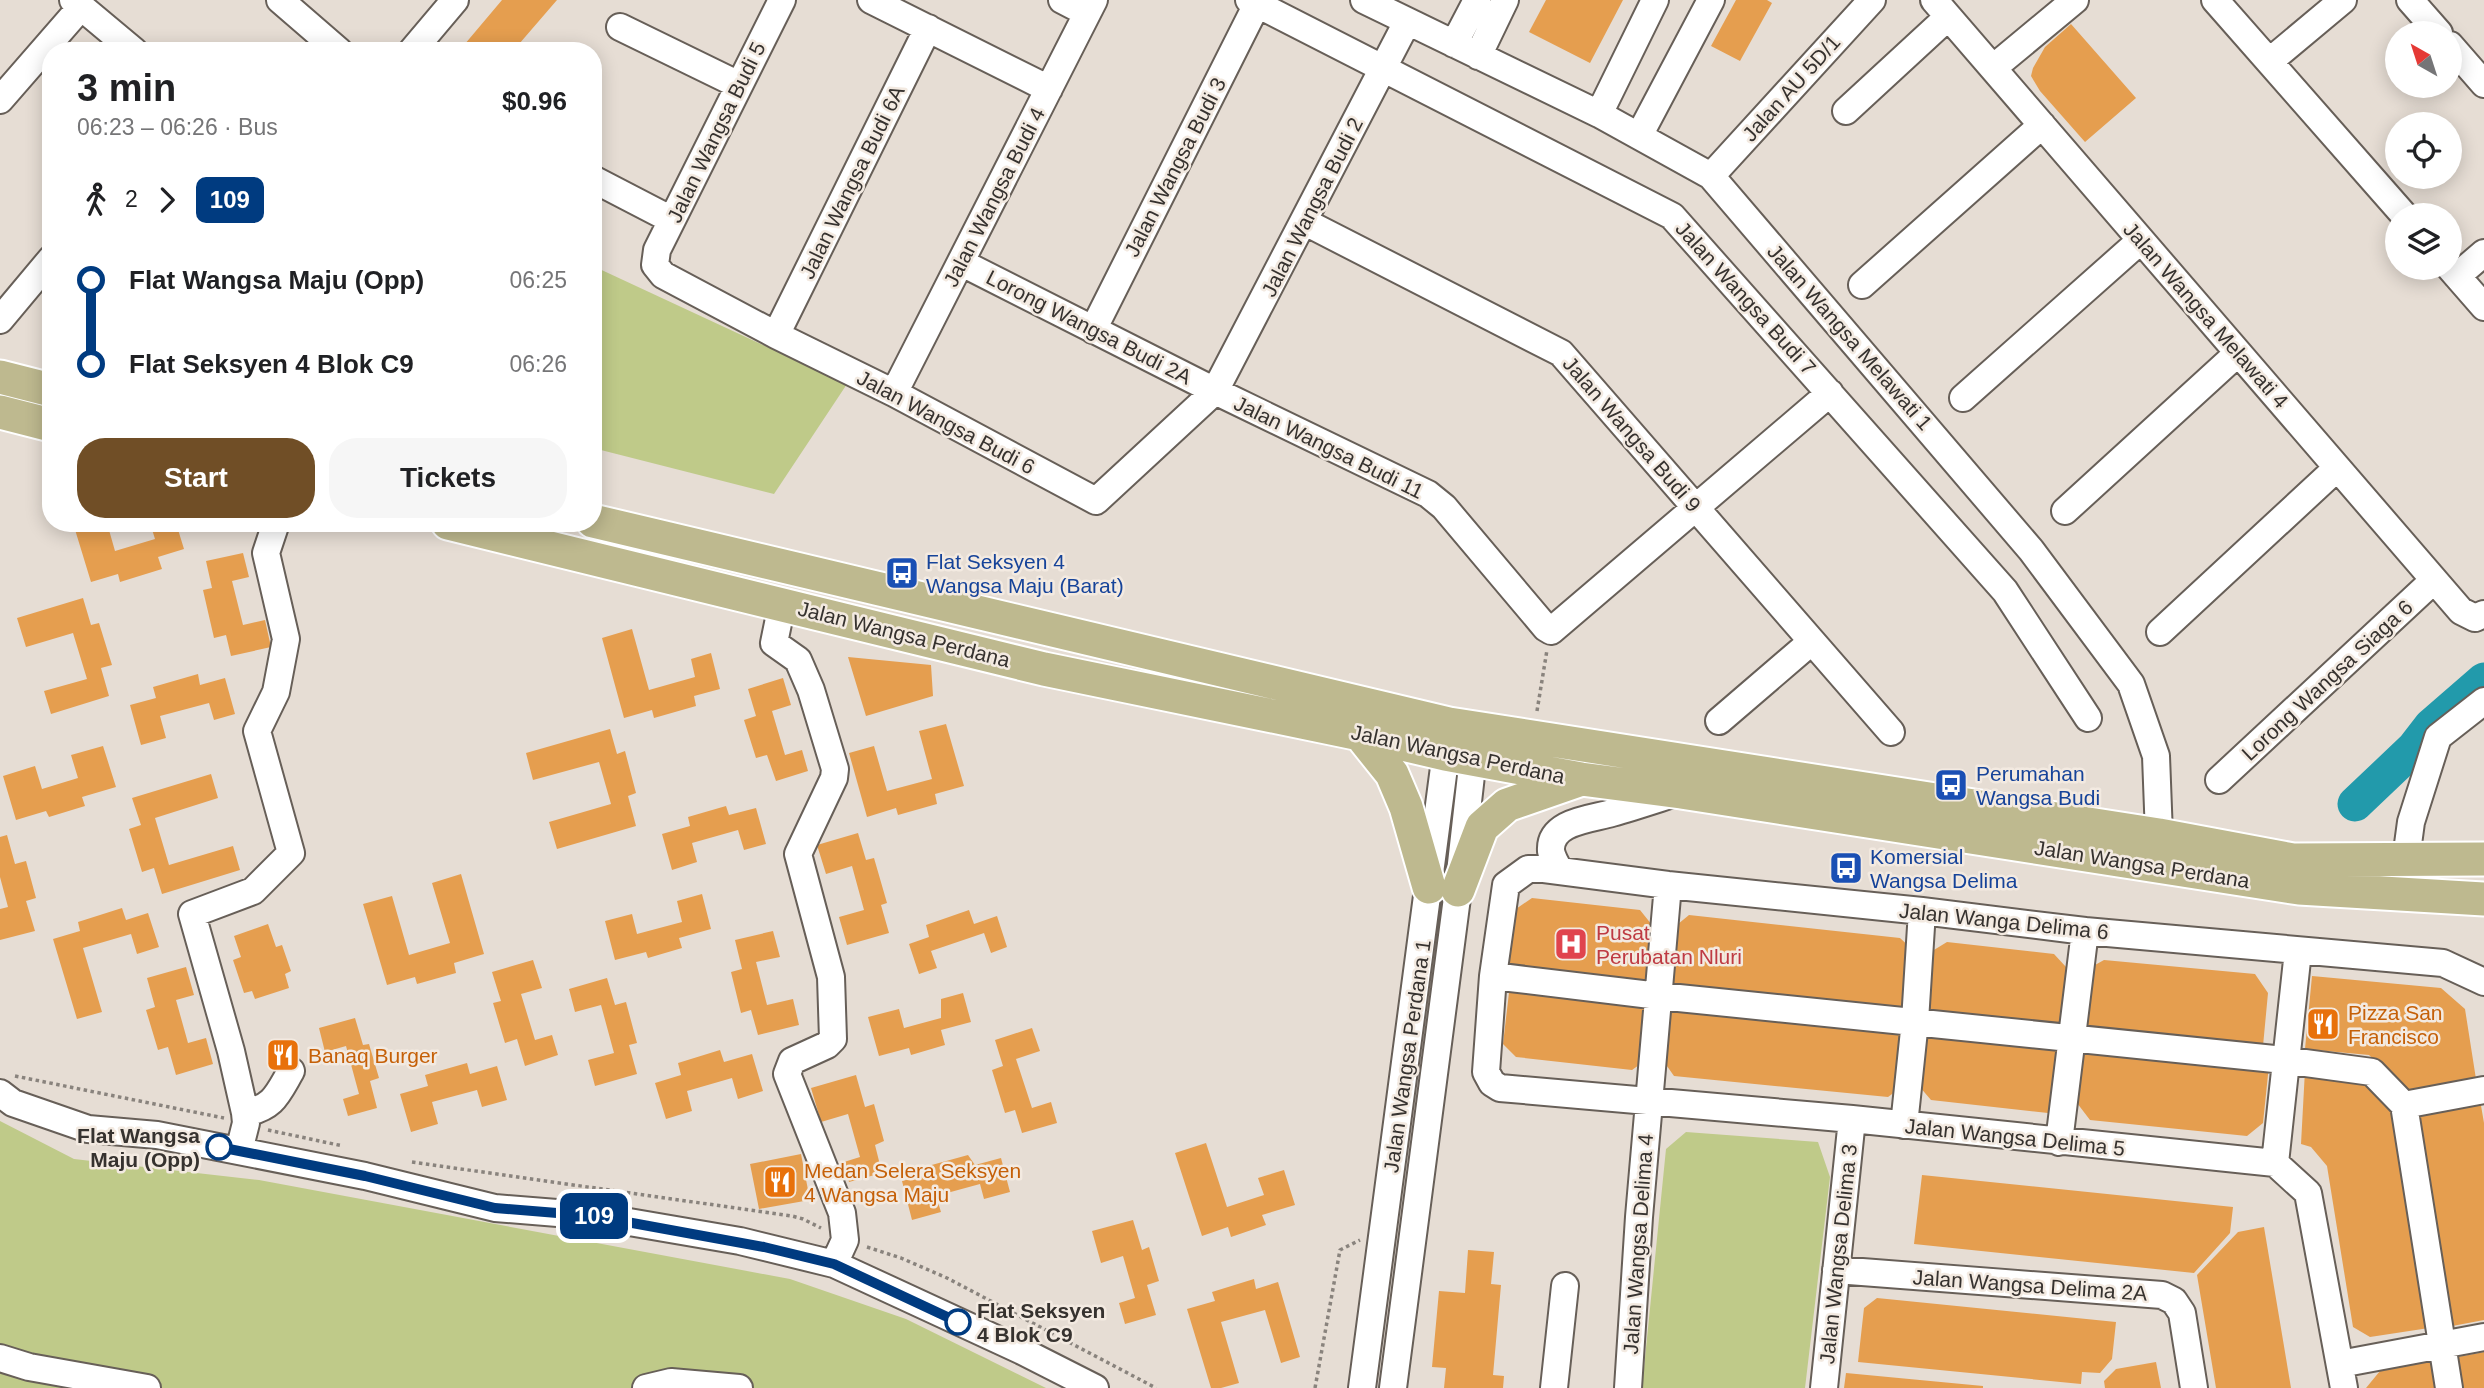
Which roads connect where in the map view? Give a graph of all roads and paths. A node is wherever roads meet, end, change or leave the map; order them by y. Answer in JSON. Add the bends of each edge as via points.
{"nodes":[{"id":1,"x":279,"y":0,"type":"edge"},
{"id":2,"x":455,"y":0,"type":"edge"},
{"id":3,"x":782,"y":0,"type":"edge"},
{"id":4,"x":871,"y":0,"type":"edge"},
{"id":5,"x":1062,"y":0,"type":"edge"},
{"id":6,"x":1364,"y":0,"type":"edge"},
{"id":7,"x":1477,"y":0,"type":"edge"},
{"id":8,"x":1505,"y":0,"type":"edge"},
{"id":9,"x":1655,"y":0,"type":"edge"},
{"id":10,"x":1711,"y":0,"type":"edge"},
{"id":11,"x":1872,"y":0,"type":"edge"},
{"id":12,"x":2075,"y":0,"type":"edge"},
{"id":13,"x":2215,"y":0,"type":"edge"},
{"id":14,"x":2343,"y":0,"type":"edge"},
{"id":15,"x":2410,"y":0,"type":"edge"},
{"id":16,"x":1253,"y":2,"type":"edge"},
{"id":17,"x":77,"y":3,"type":"edge"},
{"id":18,"x":1091,"y":6,"type":"edge"},
{"id":19,"x":1941,"y":8,"type":"edge"},
{"id":20,"x":2428,"y":21,"type":"edge"},
{"id":21,"x":1408,"y":22,"type":"junction"},
{"id":22,"x":620,"y":27,"type":"dead end"},
{"id":23,"x":928,"y":28,"type":"junction"},
{"id":24,"x":1450,"y":34,"type":"junction"},
{"id":25,"x":46,"y":42,"type":"edge"},
{"id":26,"x":123,"y":42,"type":"edge"},
{"id":27,"x":328,"y":42,"type":"edge"},
{"id":28,"x":420,"y":42,"type":"edge"},
{"id":29,"x":42,"y":47,"type":"edge"},
{"id":30,"x":1478,"y":56,"type":"junction"},
{"id":31,"x":2462,"y":59,"type":"edge"},
{"id":32,"x":2270,"y":61,"type":"junction"},
{"id":33,"x":1384,"y":68,"type":"junction"},
{"id":34,"x":1993,"y":68,"type":"junction"},
{"id":35,"x":2484,"y":84,"type":"edge"},
{"id":36,"x":738,"y":85,"type":"junction"},
{"id":37,"x":1049,"y":89,"type":"junction"},
{"id":38,"x":0,"y":100,"type":"edge"},
{"id":39,"x":1846,"y":111,"type":"dead end"},
{"id":40,"x":1599,"y":114,"type":"junction"},
{"id":41,"x":2042,"y":125,"type":"junction"},
{"id":42,"x":1639,"y":136,"type":"junction"},
{"id":43,"x":1712,"y":176,"type":"junction"},
{"id":44,"x":602,"y":184,"type":"edge"},
{"id":45,"x":2394,"y":203,"type":"edge"},
{"id":46,"x":672,"y":220,"type":"junction"},
{"id":47,"x":1305,"y":222,"type":"junction"},
{"id":48,"x":2141,"y":240,"type":"junction"},
{"id":49,"x":2484,"y":253,"type":"edge"},
{"id":50,"x":962,"y":263,"type":"junction"},
{"id":51,"x":655,"y":265,"type":"joint"},
{"id":52,"x":2462,"y":266,"type":"edge"},
{"id":53,"x":42,"y":270,"type":"edge"},
{"id":54,"x":2460,"y":280,"type":"edge"},
{"id":55,"x":1862,"y":285,"type":"dead end"},
{"id":56,"x":2484,"y":307,"type":"edge"},
{"id":57,"x":0,"y":320,"type":"edge"},
{"id":58,"x":1093,"y":330,"type":"junction"},
{"id":59,"x":776,"y":335,"type":"junction"},
{"id":60,"x":2238,"y":353,"type":"junction"},
{"id":61,"x":0,"y":377,"type":"edge"},
{"id":62,"x":42,"y":388,"type":"edge"},
{"id":63,"x":1216,"y":391,"type":"junction"},
{"id":64,"x":894,"y":393,"type":"junction"},
{"id":65,"x":1830,"y":393,"type":"junction"},
{"id":66,"x":1963,"y":398,"type":"dead end"},
{"id":67,"x":0,"y":412,"type":"edge"},
{"id":68,"x":42,"y":423,"type":"edge"},
{"id":69,"x":2337,"y":468,"type":"junction"},
{"id":70,"x":1696,"y":508,"type":"junction"},
{"id":71,"x":2065,"y":511,"type":"dead end"},
{"id":72,"x":602,"y":523,"type":"edge"},
{"id":73,"x":273,"y":532,"type":"edge"},
{"id":74,"x":485,"y":532,"type":"edge"},
{"id":75,"x":2434,"y":580,"type":"junction"},
{"id":76,"x":782,"y":604,"type":"junction"},
{"id":77,"x":2484,"y":614,"type":"edge"},
{"id":78,"x":1551,"y":631,"type":"junction"},
{"id":79,"x":2160,"y":632,"type":"dead end"},
{"id":80,"x":1811,"y":642,"type":"junction"},
{"id":81,"x":2484,"y":701,"type":"edge"},
{"id":82,"x":2088,"y":719,"type":"dead end"},
{"id":83,"x":1719,"y":721,"type":"dead end"},
{"id":84,"x":1891,"y":732,"type":"dead end"},
{"id":85,"x":1360,"y":734,"type":"junction"},
{"id":86,"x":1532,"y":737,"type":"junction"},
{"id":87,"x":1461,"y":741,"type":"junction"},
{"id":88,"x":1581,"y":779,"type":"junction"},
{"id":89,"x":2219,"y":780,"type":"dead end"},
{"id":90,"x":1681,"y":792,"type":"junction"},
{"id":91,"x":2159,"y":835,"type":"junction"},
{"id":92,"x":2406,"y":859,"type":"junction"},
{"id":93,"x":2484,"y":859,"type":"edge"},
{"id":94,"x":1560,"y":872,"type":"junction"},
{"id":95,"x":1668,"y":886,"type":"junction"},
{"id":96,"x":1444,"y":888,"type":"junction"},
{"id":97,"x":2476,"y":904,"type":"edge"},
{"id":98,"x":1922,"y":911,"type":"junction"},
{"id":99,"x":2085,"y":931,"type":"junction"},
{"id":100,"x":2298,"y":951,"type":"junction"},
{"id":101,"x":1493,"y":976,"type":"junction"},
{"id":102,"x":2484,"y":982,"type":"edge"},
{"id":103,"x":1659,"y":996,"type":"junction"},
{"id":104,"x":1915,"y":1021,"type":"junction"},
{"id":105,"x":2074,"y":1037,"type":"junction"},
{"id":106,"x":2284,"y":1060,"type":"junction"},
{"id":107,"x":291,"y":1071,"type":"dead end"},
{"id":108,"x":1514,"y":1089,"type":"joint"},
{"id":109,"x":2484,"y":1090,"type":"edge"},
{"id":110,"x":0,"y":1093,"type":"edge"},
{"id":111,"x":1650,"y":1101,"type":"junction"},
{"id":112,"x":2404,"y":1105,"type":"junction"},
{"id":113,"x":245,"y":1113,"type":"junction"},
{"id":114,"x":1852,"y":1119,"type":"junction"},
{"id":115,"x":1904,"y":1125,"type":"junction"},
{"id":116,"x":2059,"y":1142,"type":"junction"},
{"id":117,"x":239,"y":1151,"type":"junction"},
{"id":118,"x":2275,"y":1163,"type":"junction"},
{"id":119,"x":1384,"y":1227,"type":"junction"},
{"id":120,"x":834,"y":1264,"type":"junction"},
{"id":121,"x":1836,"y":1270,"type":"junction"},
{"id":122,"x":1564,"y":1286,"type":"dead end"},
{"id":123,"x":2484,"y":1337,"type":"edge"},
{"id":124,"x":2442,"y":1344,"type":"junction"},
{"id":125,"x":0,"y":1358,"type":"edge"},
{"id":126,"x":2342,"y":1376,"type":"edge"},
{"id":127,"x":147,"y":1388,"type":"edge"},
{"id":128,"x":646,"y":1388,"type":"edge"},
{"id":129,"x":739,"y":1388,"type":"edge"},
{"id":130,"x":1095,"y":1388,"type":"edge"},
{"id":131,"x":1315,"y":1388,"type":"edge"},
{"id":132,"x":1362,"y":1388,"type":"edge"},
{"id":133,"x":1393,"y":1388,"type":"edge"},
{"id":134,"x":1554,"y":1388,"type":"edge"},
{"id":135,"x":1628,"y":1388,"type":"edge"},
{"id":136,"x":1824,"y":1388,"type":"edge"},
{"id":137,"x":2194,"y":1388,"type":"edge"},
{"id":138,"x":2449,"y":1388,"type":"edge"}],
"edges":[{"from":1,"to":27,"type":"street"},
{"from":2,"to":28,"type":"street"},
{"from":3,"to":36,"type":"street","name":"Jalan Wangsa Budi 5"},
{"from":4,"to":23,"type":"street"},
{"from":5,"to":18,"type":"street"},
{"from":6,"to":21,"type":"street","name":"Jalan Wangsa Melawati 1"},
{"from":7,"to":24,"type":"street"},
{"from":8,"to":30,"type":"street"},
{"from":9,"to":40,"type":"street"},
{"from":10,"to":42,"type":"street"},
{"from":11,"to":43,"type":"street","name":"Jalan AU 5D/1"},
{"from":12,"to":34,"type":"street"},
{"from":13,"to":32,"type":"street"},
{"from":14,"to":32,"type":"street"},
{"from":15,"to":20,"type":"street"},
{"from":16,"to":33,"type":"street","name":"Jalan Wangsa Budi 7"},
{"from":16,"to":58,"type":"street","name":"Jalan Wangsa Budi 3"},
{"from":17,"to":25,"type":"street"},
{"from":17,"to":26,"type":"street"},
{"from":18,"to":37,"type":"street","name":"Jalan Wangsa Budi 4"},
{"from":19,"to":34,"type":"street","name":"Jalan Wangsa Melawati 4"},
{"from":19,"to":39,"type":"street"},
{"from":21,"to":24,"type":"street","name":"Jalan Wangsa Melawati 1"},
{"from":21,"to":33,"type":"street","name":"Jalan Wangsa Budi 2"},
{"from":22,"to":36,"type":"street"},
{"from":23,"to":37,"type":"street"},
{"from":23,"to":59,"type":"street","name":"Jalan Wangsa Budi 6A"},
{"from":24,"to":30,"type":"street","name":"Jalan Wangsa Melawati 1"},
{"from":29,"to":38,"type":"street"},
{"from":30,"to":40,"type":"street","name":"Jalan Wangsa Melawati 1"},
{"from":31,"to":35,"type":"street"},
{"from":32,"to":45,"type":"street"},
{"from":33,"to":47,"type":"street","name":"Jalan Wangsa Budi 2"},
{"from":33,"to":65,"type":"street","name":"Jalan Wangsa Budi 7","via":[[1672,216]]},
{"from":34,"to":41,"type":"street","name":"Jalan Wangsa Melawati 4"},
{"from":36,"to":46,"type":"street","name":"Jalan Wangsa Budi 5"},
{"from":37,"to":50,"type":"street","name":"Jalan Wangsa Budi 4"},
{"from":40,"to":42,"type":"street","name":"Jalan Wangsa Melawati 1"},
{"from":41,"to":48,"type":"street","name":"Jalan Wangsa Melawati 4"},
{"from":41,"to":55,"type":"street"},
{"from":42,"to":43,"type":"street","name":"Jalan Wangsa Melawati 1"},
{"from":43,"to":91,"type":"street","name":"Jalan Wangsa Melawati 1","via":[[2031,550],[2131,684],[2156,756]]},
{"from":44,"to":46,"type":"street"},
{"from":46,"to":51,"type":"street","name":"Jalan Wangsa Budi 5"},
{"from":47,"to":63,"type":"street","name":"Jalan Wangsa Budi 2"},
{"from":47,"to":70,"type":"street","name":"Jalan Wangsa Budi 9","via":[[1561,353]]},
{"from":48,"to":60,"type":"street","name":"Jalan Wangsa Melawati 4"},
{"from":48,"to":66,"type":"street"},
{"from":49,"to":52,"type":"street"},
{"from":50,"to":58,"type":"street","name":"Lorong Wangsa Budi 2A"},
{"from":50,"to":64,"type":"street","name":"Jalan Wangsa Budi 4"},
{"from":51,"to":59,"type":"street","name":"Jalan Wangsa Budi 6","via":[[663,275]]},
{"from":53,"to":57,"type":"street"},
{"from":54,"to":56,"type":"street"},
{"from":58,"to":63,"type":"street","name":"Lorong Wangsa Budi 2A"},
{"from":59,"to":64,"type":"street","name":"Jalan Wangsa Budi 6"},
{"from":60,"to":69,"type":"street","name":"Jalan Wangsa Melawati 4"},
{"from":60,"to":71,"type":"street"},
{"from":61,"to":62,"type":"main road"},
{"from":63,"to":64,"type":"street","name":"Jalan Wangsa Budi 6","via":[[1096,501]]},
{"from":63,"to":78,"type":"street","name":"Jalan Wangsa Budi 11","via":[[1438,500]]},
{"from":65,"to":70,"type":"street"},
{"from":65,"to":82,"type":"street","name":"Jalan Wangsa Budi 7","via":[[2005,590]]},
{"from":67,"to":68,"type":"main road"},
{"from":69,"to":75,"type":"street","name":"Jalan Wangsa Melawati 4"},
{"from":69,"to":79,"type":"street"},
{"from":70,"to":78,"type":"street"},
{"from":70,"to":80,"type":"street","name":"Jalan Wangsa Budi 9"},
{"from":72,"to":87,"type":"main road","name":"Jalan Wangsa Perdana"},
{"from":73,"to":113,"type":"street","via":[[266,554],[286,639],[276,692],[257,731],[291,853],[253,891],[192,914]]},
{"from":74,"to":76,"type":"main road","name":"Jalan Wangsa Perdana"},
{"from":75,"to":77,"type":"street","name":"Jalan Wangsa Melawati 4","via":[[2461,611],[2475,618]]},
{"from":75,"to":89,"type":"street","name":"Lorong Wangsa Siaga 6"},
{"from":76,"to":85,"type":"main road","name":"Jalan Wangsa Perdana","via":[[1045,669]]},
{"from":76,"to":120,"type":"street","via":[[774,643],[798,660],[835,769],[798,854],[831,978],[833,1040],[792,1061],[787,1074],[842,1213],[845,1240]]},
{"from":78,"to":86,"type":"path"},
{"from":80,"to":83,"type":"street"},
{"from":80,"to":84,"type":"street","name":"Jalan Wangsa Budi 9"},
{"from":81,"to":92,"type":"street","via":[[2438,737],[2411,822]]},
{"from":85,"to":87,"type":"main road","name":"Jalan Wangsa Perdana"},
{"from":85,"to":96,"type":"main road","via":[[1392,774]]},
{"from":86,"to":87,"type":"main road","name":"Jalan Wangsa Perdana"},
{"from":86,"to":91,"type":"main road","name":"Jalan Wangsa Perdana"},
{"from":87,"to":88,"type":"main road","name":"Jalan Wangsa Perdana"},
{"from":87,"to":96,"type":"street","name":"Jalan Wangsa Perdana 1"},
{"from":88,"to":90,"type":"main road","name":"Jalan Wangsa Perdana"},
{"from":88,"to":96,"type":"main road","via":[[1507,805],[1482,827]]},
{"from":90,"to":94,"type":"street","via":[[1581,819],[1561,830],[1551,852]]},
{"from":90,"to":97,"type":"main road","name":"Jalan Wangsa Perdana","via":[[2299,888]]},
{"from":91,"to":92,"type":"main road","name":"Jalan Wangsa Perdana","via":[[2293,860]]},
{"from":92,"to":93,"type":"main road","name":"Jalan Wangsa Perdana"},
{"from":94,"to":95,"type":"street","name":"Jalan Wanga Delima 6"},
{"from":94,"to":101,"type":"street","name":"Jalan Wanga Delima 6","via":[[1528,869],[1506,885]]},
{"from":95,"to":98,"type":"street","name":"Jalan Wanga Delima 6"},
{"from":95,"to":103,"type":"street","name":"Jalan Wangsa Delima 4"},
{"from":96,"to":119,"type":"street","name":"Jalan Wangsa Perdana 1"},
{"from":96,"to":133,"type":"street","name":"Jalan Wangsa Perdana 1"},
{"from":98,"to":99,"type":"street","name":"Jalan Wanga Delima 6"},
{"from":98,"to":104,"type":"street"},
{"from":99,"to":100,"type":"street","name":"Jalan Wanga Delima 6"},
{"from":99,"to":105,"type":"street"},
{"from":100,"to":102,"type":"street","name":"Jalan Wanga Delima 6","via":[[2443,963]]},
{"from":100,"to":106,"type":"street"},
{"from":101,"to":103,"type":"street"},
{"from":101,"to":108,"type":"street","name":"Jalan Wanga Delima 6","via":[[1486,1072],[1500,1088]]},
{"from":103,"to":104,"type":"street"},
{"from":103,"to":111,"type":"street","name":"Jalan Wangsa Delima 4"},
{"from":104,"to":105,"type":"street"},
{"from":104,"to":115,"type":"street"},
{"from":105,"to":106,"type":"street"},
{"from":105,"to":116,"type":"street"},
{"from":106,"to":112,"type":"street","via":[[2372,1072]]},
{"from":106,"to":118,"type":"street"},
{"from":107,"to":113,"type":"street","via":[[271,1103]]},
{"from":108,"to":111,"type":"street","name":"Jalan Wangsa Delima 5"},
{"from":109,"to":112,"type":"street"},
{"from":110,"to":117,"type":"street","via":[[13,1103],[88,1129],[157,1135]]},
{"from":111,"to":114,"type":"street","name":"Jalan Wangsa Delima 5"},
{"from":111,"to":135,"type":"street","name":"Jalan Wangsa Delima 4"},
{"from":112,"to":124,"type":"street"},
{"from":113,"to":117,"type":"street"},
{"from":114,"to":115,"type":"street","name":"Jalan Wangsa Delima 5"},
{"from":114,"to":121,"type":"street","name":"Jalan Wangsa Delima 3"},
{"from":115,"to":116,"type":"street","name":"Jalan Wangsa Delima 5"},
{"from":116,"to":118,"type":"street","name":"Jalan Wangsa Delima 5"},
{"from":117,"to":120,"type":"street","via":[[495,1208],[594,1216],[740,1241]]},
{"from":118,"to":126,"type":"street","via":[[2308,1193]]},
{"from":119,"to":131,"type":"path","via":[[1340,1250]]},
{"from":119,"to":132,"type":"street","name":"Jalan Wangsa Perdana 1"},
{"from":120,"to":130,"type":"street"},
{"from":121,"to":136,"type":"street","name":"Jalan Wangsa Delima 3"},
{"from":121,"to":137,"type":"street","name":"Jalan Wangsa Delima 2A","via":[[2162,1295],[2182,1312]]},
{"from":122,"to":134,"type":"street"},
{"from":123,"to":124,"type":"street"},
{"from":124,"to":126,"type":"street"},
{"from":124,"to":138,"type":"street"},
{"from":125,"to":127,"type":"street"},
{"from":128,"to":129,"type":"street","via":[[671,1382]]}]}
